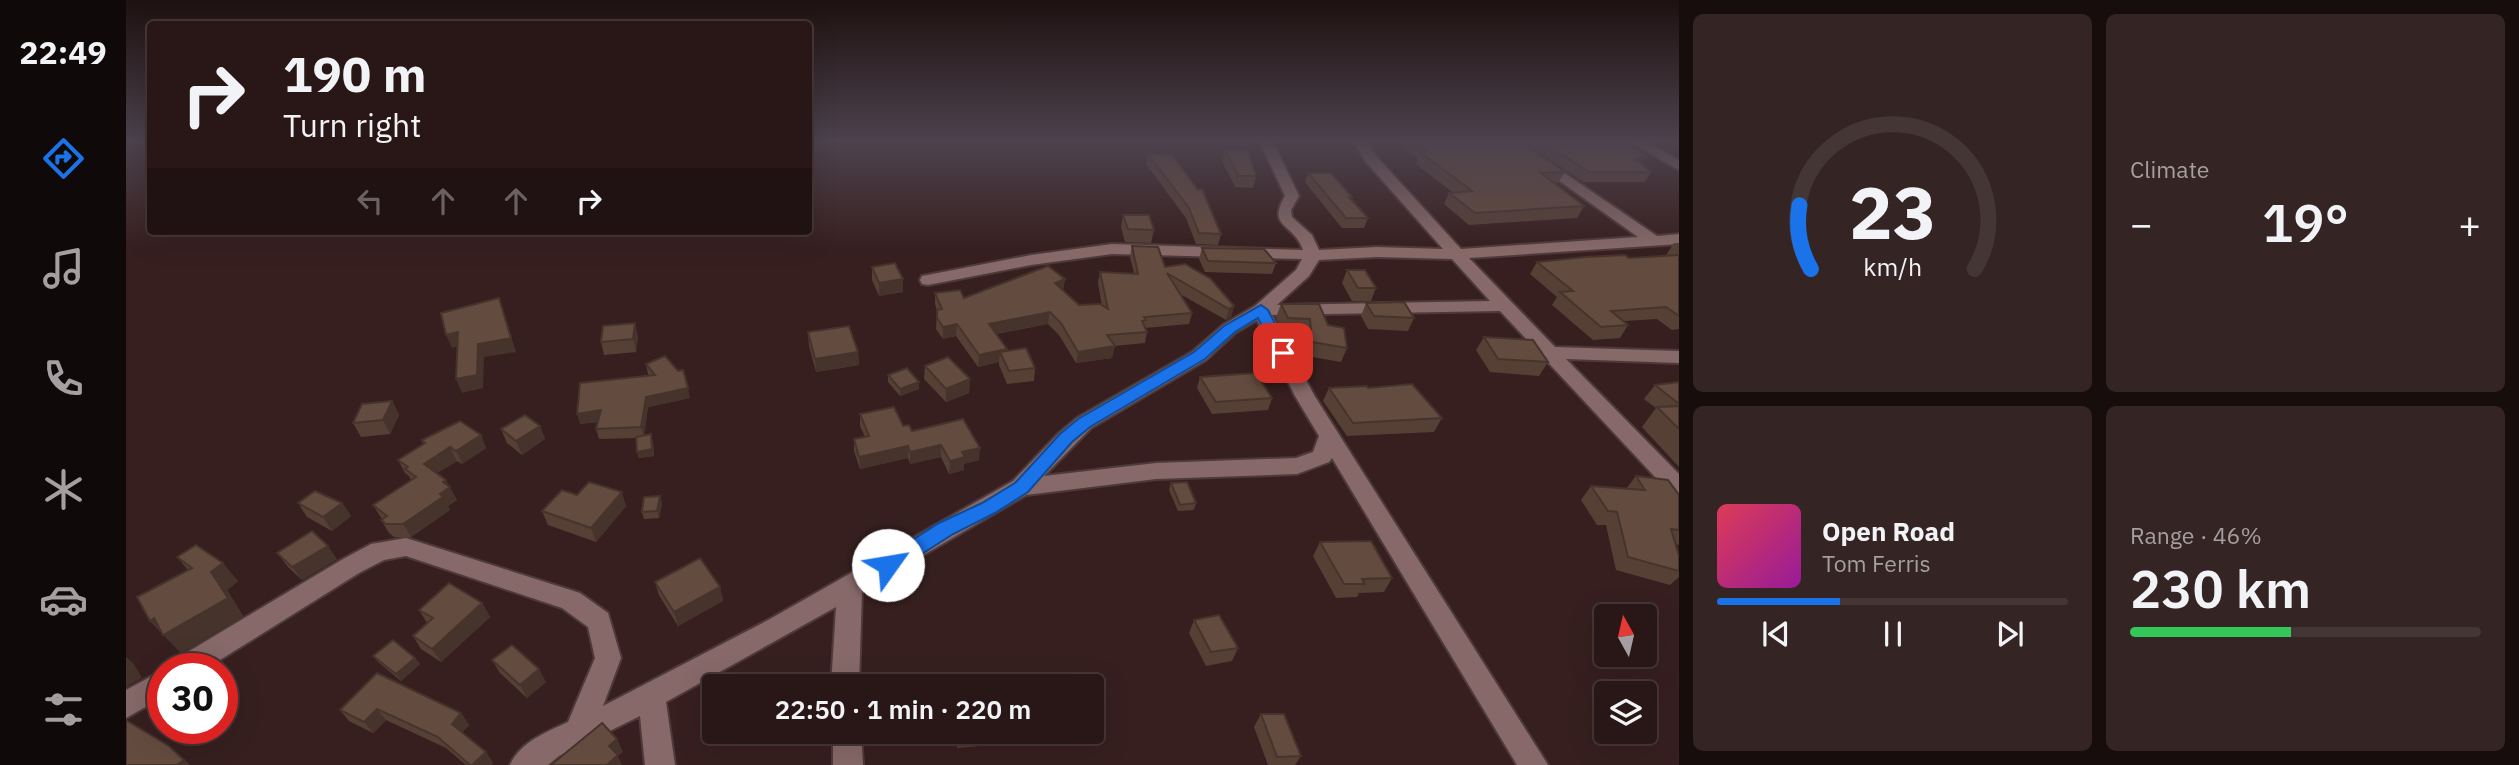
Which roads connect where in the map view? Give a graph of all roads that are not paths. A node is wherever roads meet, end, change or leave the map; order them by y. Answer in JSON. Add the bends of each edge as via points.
{"nodes":[{"id":1,"x":1283,"y":178,"type":"edge"},
{"id":2,"x":1388,"y":178,"type":"edge"},
{"id":3,"x":1563,"y":178,"type":"edge"},
{"id":4,"x":1679,"y":239,"type":"edge"},
{"id":5,"x":1653,"y":240,"type":"junction"},
{"id":6,"x":1455,"y":254,"type":"junction"},
{"id":7,"x":1313,"y":255,"type":"junction"},
{"id":8,"x":928,"y":280,"type":"dead end"},
{"id":9,"x":1505,"y":306,"type":"junction"},
{"id":10,"x":1261,"y":310,"type":"junction"},
{"id":11,"x":1551,"y":353,"type":"junction"},
{"id":12,"x":1679,"y":357,"type":"edge"},
{"id":13,"x":1329,"y":437,"type":"junction"},
{"id":14,"x":1021,"y":487,"type":"junction"},
{"id":15,"x":1679,"y":488,"type":"edge"},
{"id":16,"x":850,"y":588,"type":"junction"},
{"id":17,"x":209,"y":653,"type":"edge"},
{"id":18,"x":845,"y":674,"type":"edge"},
{"id":19,"x":147,"y":692,"type":"edge"},
{"id":20,"x":651,"y":696,"type":"junction"},
{"id":21,"x":126,"y":705,"type":"edge"},
{"id":22,"x":579,"y":730,"type":"junction"},
{"id":23,"x":847,"y":744,"type":"edge"},
{"id":24,"x":525,"y":765,"type":"edge"},
{"id":25,"x":660,"y":765,"type":"edge"},
{"id":26,"x":848,"y":765,"type":"edge"},
{"id":27,"x":1533,"y":765,"type":"edge"}],
"edges":[{"from":1,"to":7,"type":"street","via":[[1292,196],[1285,218],[1307,238]]},
{"from":2,"to":6,"type":"street"},
{"from":3,"to":5,"type":"street"},
{"from":4,"to":5,"type":"street"},
{"from":5,"to":6,"type":"street"},
{"from":6,"to":7,"type":"street"},
{"from":6,"to":9,"type":"street"},
{"from":7,"to":8,"type":"street","via":[[1112,249]]},
{"from":7,"to":10,"type":"street","via":[[1303,273]]},
{"from":9,"to":10,"type":"street"},
{"from":9,"to":11,"type":"street"},
{"from":10,"to":13,"type":"street"},
{"from":10,"to":14,"type":"street","via":[[1229,329],[1199,356],[1084,423]]},
{"from":11,"to":12,"type":"street"},
{"from":11,"to":15,"type":"street"},
{"from":13,"to":14,"type":"street","via":[[1322,457],[1297,466],[1156,471]]},
{"from":13,"to":27,"type":"street"},
{"from":14,"to":16,"type":"street"},
{"from":16,"to":18,"type":"street"},
{"from":16,"to":20,"type":"street"},
{"from":17,"to":22,"type":"street","via":[[351,566],[379,551],[406,547],[571,600],[598,621],[608,658]]},
{"from":19,"to":21,"type":"street"},
{"from":20,"to":22,"type":"street"},
{"from":20,"to":25,"type":"street"},
{"from":22,"to":24,"type":"street"},
{"from":23,"to":26,"type":"street"}]}
